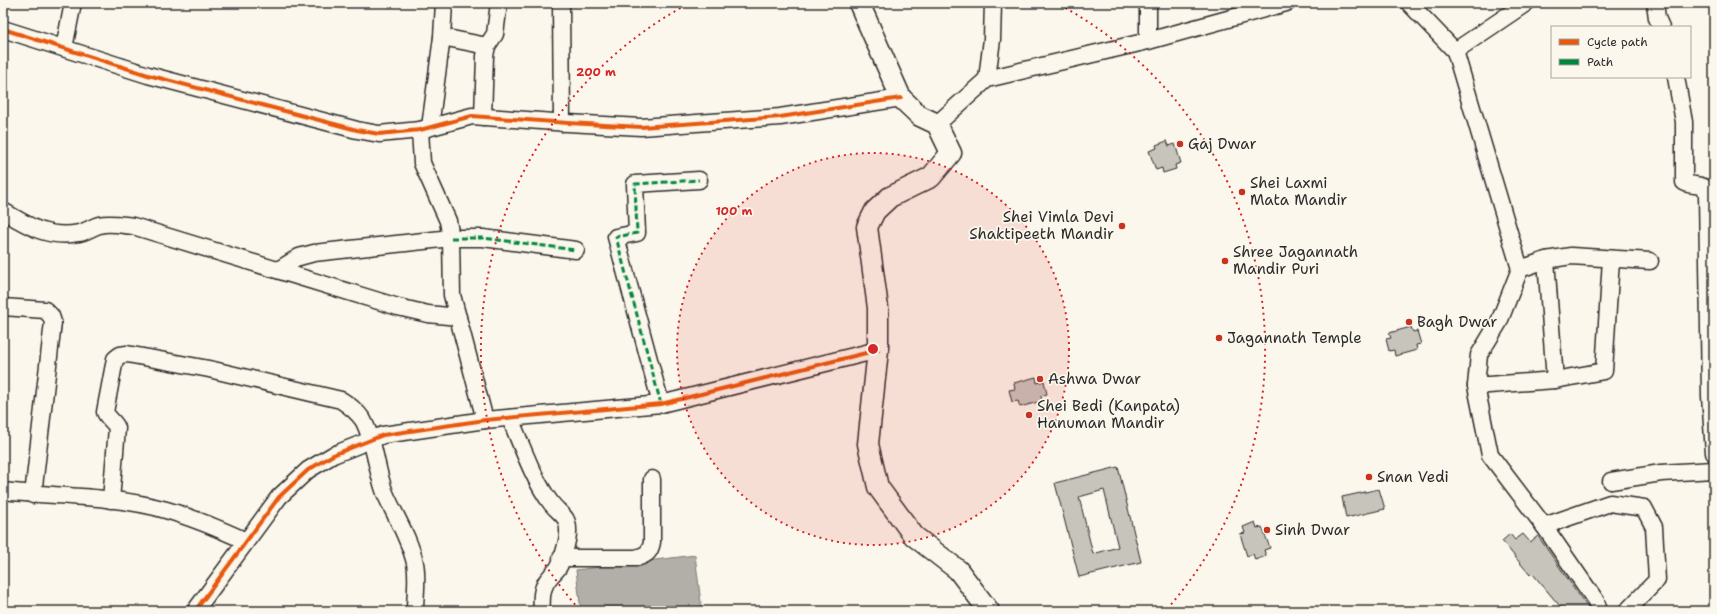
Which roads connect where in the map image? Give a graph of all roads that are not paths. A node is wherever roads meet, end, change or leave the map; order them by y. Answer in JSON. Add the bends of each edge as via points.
{"nodes":[{"id":1,"x":73,"y":3,"type":"edge"},
{"id":2,"x":444,"y":3,"type":"edge"},
{"id":3,"x":499,"y":3,"type":"edge"},
{"id":4,"x":561,"y":3,"type":"edge"},
{"id":5,"x":859,"y":3,"type":"edge"},
{"id":6,"x":993,"y":3,"type":"edge"},
{"id":7,"x":1148,"y":3,"type":"edge"},
{"id":8,"x":1286,"y":3,"type":"edge"},
{"id":9,"x":1409,"y":3,"type":"edge"},
{"id":10,"x":1526,"y":3,"type":"edge"},
{"id":11,"x":1655,"y":3,"type":"edge"},
{"id":12,"x":1661,"y":26,"type":"edge"},
{"id":13,"x":3,"y":29,"type":"edge"},
{"id":14,"x":442,"y":37,"type":"junction"},
{"id":15,"x":1148,"y":41,"type":"junction"},
{"id":16,"x":487,"y":46,"type":"junction"},
{"id":17,"x":64,"y":48,"type":"junction"},
{"id":18,"x":1455,"y":51,"type":"junction"},
{"id":19,"x":1676,"y":78,"type":"edge"},
{"id":20,"x":987,"y":79,"type":"junction"},
{"id":21,"x":901,"y":98,"type":"junction"},
{"id":22,"x":483,"y":117,"type":"junction"},
{"id":23,"x":562,"y":123,"type":"junction"},
{"id":24,"x":937,"y":124,"type":"junction"},
{"id":25,"x":425,"y":129,"type":"junction"},
{"id":26,"x":699,"y":180,"type":"dead end"},
{"id":27,"x":3,"y":211,"type":"edge"},
{"id":28,"x":451,"y":238,"type":"junction"},
{"id":29,"x":576,"y":250,"type":"dead end"},
{"id":30,"x":1611,"y":259,"type":"junction"},
{"id":31,"x":1546,"y":260,"type":"junction"},
{"id":32,"x":1650,"y":261,"type":"dead end"},
{"id":33,"x":1520,"y":269,"type":"junction"},
{"id":34,"x":278,"y":270,"type":"junction"},
{"id":35,"x":3,"y":307,"type":"edge"},
{"id":36,"x":458,"y":317,"type":"junction"},
{"id":37,"x":878,"y":350,"type":"junction"},
{"id":38,"x":1555,"y":380,"type":"junction"},
{"id":39,"x":1476,"y":386,"type":"junction"},
{"id":40,"x":660,"y":404,"type":"junction"},
{"id":41,"x":510,"y":418,"type":"junction"},
{"id":42,"x":485,"y":420,"type":"junction"},
{"id":43,"x":371,"y":440,"type":"junction"},
{"id":44,"x":1714,"y":453,"type":"edge"},
{"id":45,"x":1714,"y":470,"type":"edge"},
{"id":46,"x":652,"y":479,"type":"dead end"},
{"id":47,"x":1611,"y":481,"type":"dead end"},
{"id":48,"x":3,"y":491,"type":"edge"},
{"id":49,"x":33,"y":495,"type":"junction"},
{"id":50,"x":111,"y":500,"type":"junction"},
{"id":51,"x":1544,"y":526,"type":"junction"},
{"id":52,"x":246,"y":541,"type":"junction"},
{"id":53,"x":562,"y":558,"type":"junction"},
{"id":54,"x":195,"y":611,"type":"edge"},
{"id":55,"x":414,"y":611,"type":"edge"},
{"id":56,"x":542,"y":611,"type":"edge"},
{"id":57,"x":988,"y":611,"type":"edge"},
{"id":58,"x":1599,"y":611,"type":"edge"},
{"id":59,"x":1627,"y":611,"type":"edge"}],
"edges":[{"from":1,"to":17,"type":"street"},
{"from":2,"to":14,"type":"street"},
{"from":3,"to":16,"type":"street","via":[[495,34]]},
{"from":4,"to":23,"type":"street"},
{"from":5,"to":21,"type":"main road"},
{"from":6,"to":20,"type":"street"},
{"from":7,"to":15,"type":"street"},
{"from":8,"to":15,"type":"street"},
{"from":9,"to":18,"type":"street"},
{"from":10,"to":18,"type":"street"},
{"from":11,"to":12,"type":"street"},
{"from":13,"to":17,"type":"street"},
{"from":14,"to":16,"type":"street"},
{"from":14,"to":25,"type":"street"},
{"from":15,"to":20,"type":"street"},
{"from":16,"to":22,"type":"street"},
{"from":17,"to":25,"type":"street","via":[[148,75],[357,130],[379,134]]},
{"from":18,"to":33,"type":"street"},
{"from":19,"to":44,"type":"street","via":[[1684,122],[1684,182],[1704,187],[1707,193],[1710,396]]},
{"from":20,"to":24,"type":"street"},
{"from":21,"to":23,"type":"street","via":[[780,117],[641,127]]},
{"from":21,"to":24,"type":"main road","via":[[920,116]]},
{"from":22,"to":23,"type":"street"},
{"from":22,"to":25,"type":"street","via":[[472,116]]},
{"from":24,"to":37,"type":"main road","via":[[951,153],[931,177],[890,197],[875,211],[867,228],[878,308]]},
{"from":25,"to":28,"type":"street","via":[[422,163],[448,221]]},
{"from":26,"to":40,"type":"street","via":[[635,184],[637,233],[616,237]]},
{"from":27,"to":34,"type":"street","via":[[24,225],[39,231],[63,235],[81,233],[100,225],[133,226]]},
{"from":28,"to":29,"type":"street","via":[[483,238]]},
{"from":28,"to":34,"type":"street","via":[[314,252],[299,257]]},
{"from":28,"to":36,"type":"street","via":[[452,295]]},
{"from":30,"to":31,"type":"street","via":[[1571,256]]},
{"from":30,"to":32,"type":"street"},
{"from":30,"to":38,"type":"street","via":[[1604,371]]},
{"from":31,"to":33,"type":"street"},
{"from":31,"to":38,"type":"street"},
{"from":33,"to":39,"type":"street","via":[[1499,322],[1479,355]]},
{"from":34,"to":36,"type":"street","via":[[398,307]]},
{"from":35,"to":49,"type":"street","via":[[45,310],[53,322]]},
{"from":36,"to":42,"type":"street"},
{"from":37,"to":40,"type":"street"},
{"from":37,"to":57,"type":"main road","via":[[868,444],[878,487],[914,536],[958,570]]},
{"from":38,"to":39,"type":"street"},
{"from":39,"to":51,"type":"street","via":[[1490,455]]},
{"from":40,"to":41,"type":"street"},
{"from":41,"to":42,"type":"street"},
{"from":41,"to":53,"type":"street","via":[[539,483],[551,504],[566,517],[568,534]]},
{"from":42,"to":43,"type":"street","via":[[383,435]]},
{"from":43,"to":50,"type":"street","via":[[357,412],[341,400],[209,369],[127,354],[120,355],[115,359],[105,412],[117,428]]},
{"from":43,"to":52,"type":"street","via":[[333,455],[308,470],[279,497]]},
{"from":43,"to":55,"type":"street","via":[[376,467],[415,562],[417,576]]},
{"from":45,"to":47,"type":"street","via":[[1655,473]]},
{"from":46,"to":53,"type":"street","via":[[652,542],[650,551],[645,556]]},
{"from":48,"to":49,"type":"street"},
{"from":49,"to":50,"type":"street"},
{"from":50,"to":52,"type":"street","via":[[165,510],[211,525]]},
{"from":51,"to":58,"type":"street","via":[[1596,602]]},
{"from":51,"to":59,"type":"street","via":[[1610,503],[1644,508],[1654,527],[1657,580]]},
{"from":52,"to":54,"type":"street"},
{"from":53,"to":56,"type":"street","via":[[559,568],[543,587]]}]}
